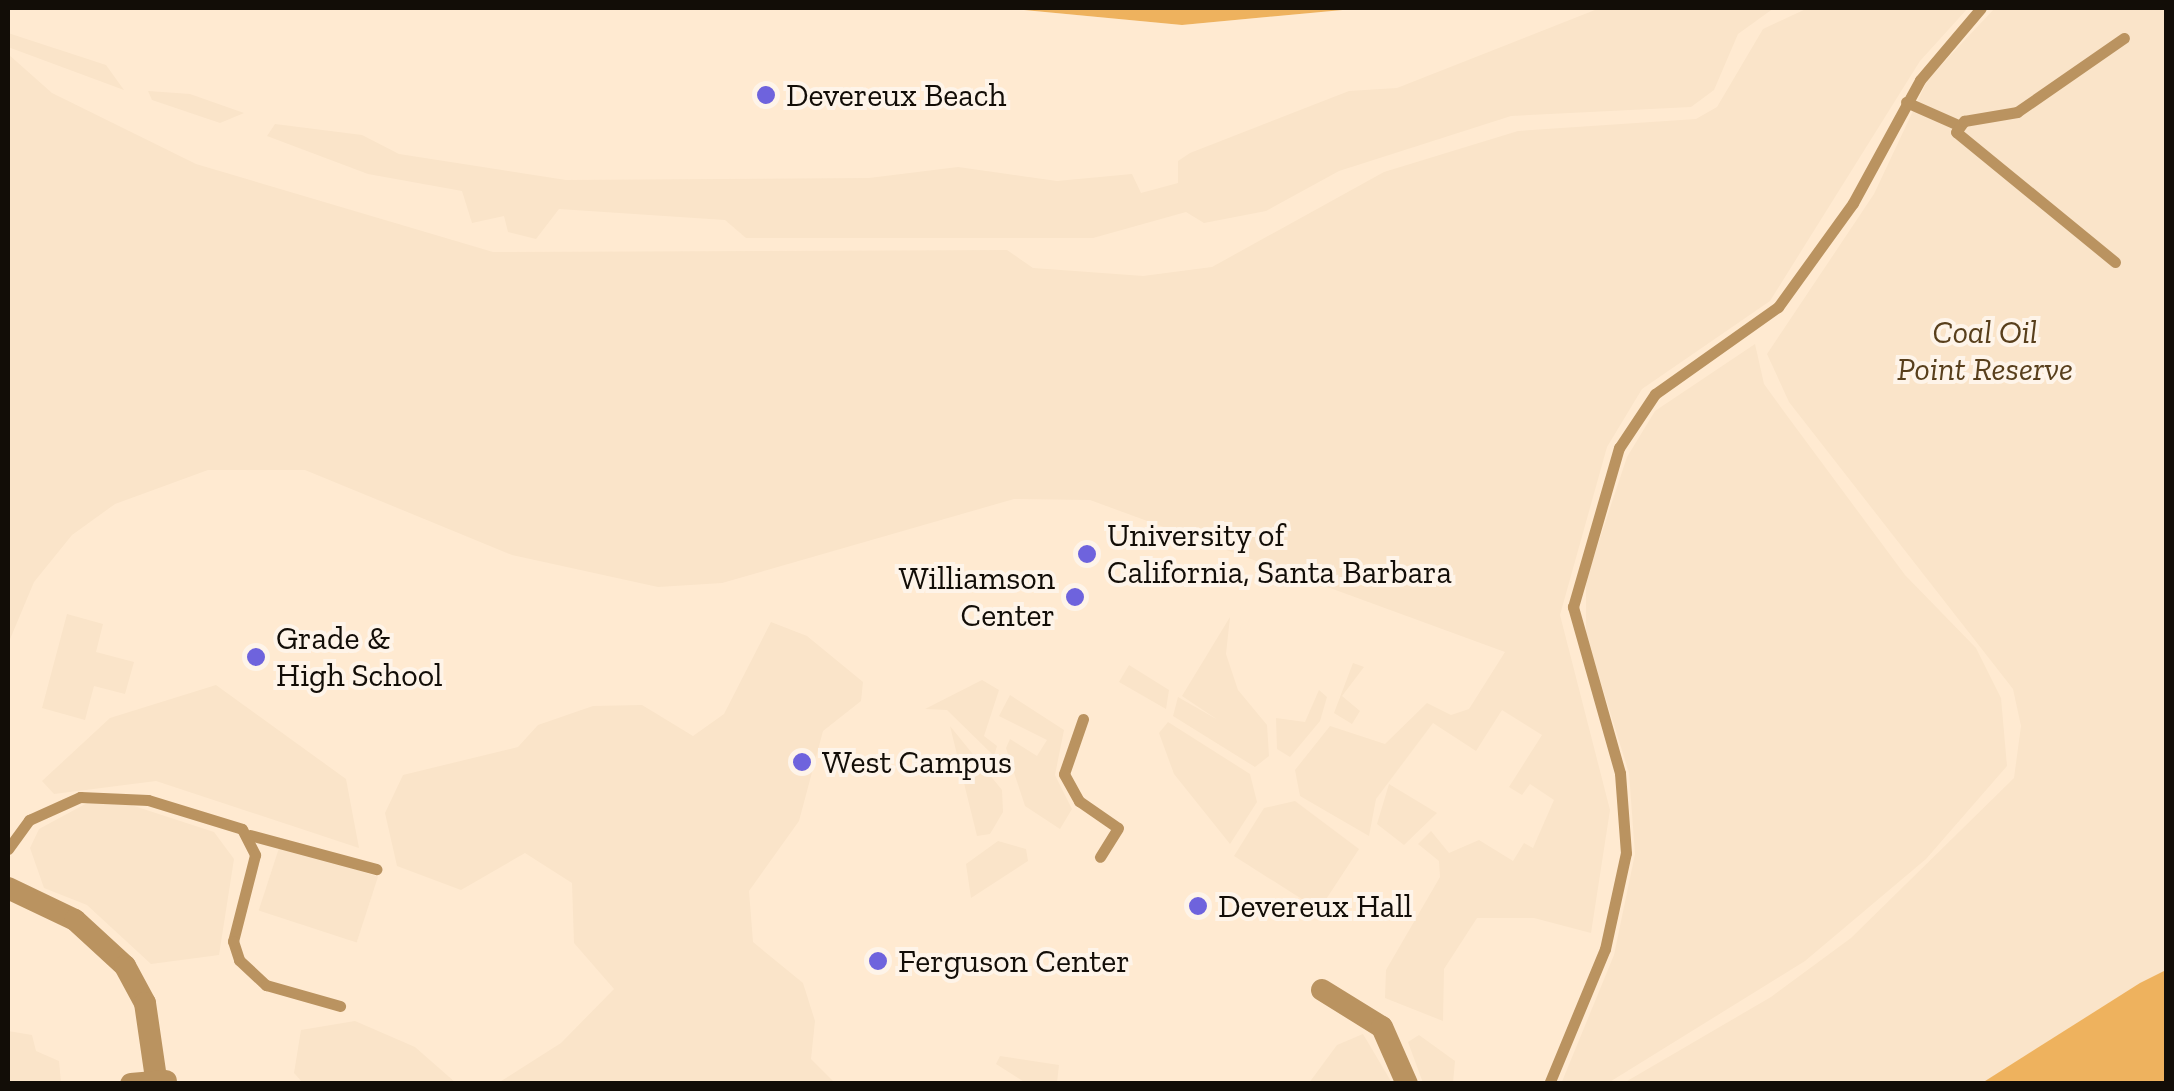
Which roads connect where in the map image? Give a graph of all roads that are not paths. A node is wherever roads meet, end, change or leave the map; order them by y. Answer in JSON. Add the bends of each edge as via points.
{"nodes":[{"id":1,"x":1981,"y":8,"type":"edge"},
{"id":2,"x":2124,"y":38,"type":"dead end"},
{"id":3,"x":1906,"y":102,"type":"junction"},
{"id":4,"x":1958,"y":124,"type":"junction"},
{"id":5,"x":2115,"y":262,"type":"dead end"},
{"id":6,"x":1084,"y":719,"type":"dead end"},
{"id":7,"x":250,"y":835,"type":"junction"},
{"id":8,"x":8,"y":849,"type":"edge"},
{"id":9,"x":1100,"y":857,"type":"dead end"},
{"id":10,"x":376,"y":869,"type":"dead end"},
{"id":11,"x":8,"y":888,"type":"edge"},
{"id":12,"x":1322,"y":990,"type":"dead end"},
{"id":13,"x":340,"y":1006,"type":"dead end"},
{"id":14,"x":162,"y":1081,"type":"edge"},
{"id":15,"x":131,"y":1084,"type":"edge"},
{"id":16,"x":1407,"y":1084,"type":"edge"},
{"id":17,"x":1549,"y":1084,"type":"edge"}],
"edges":[{"from":1,"to":3,"type":"lane"},
{"from":2,"to":4,"type":"lane","via":[[2018,112]]},
{"from":3,"to":4,"type":"lane"},
{"from":3,"to":17,"type":"lane","via":[[1853,203],[1778,307],[1656,394],[1619,448],[1573,607],[1620,773],[1626,853],[1605,950]]},
{"from":4,"to":5,"type":"lane","via":[[1973,152],[2097,239]]},
{"from":6,"to":9,"type":"lane","via":[[1064,774],[1079,801],[1118,828]]},
{"from":7,"to":8,"type":"lane","via":[[148,800],[95,796],[48,806]]},
{"from":7,"to":10,"type":"lane"},
{"from":7,"to":13,"type":"lane","via":[[255,854],[233,941],[239,960],[266,985]]},
{"from":11,"to":14,"type":"street","via":[[74,920],[124,966],[146,1002]]},
{"from":12,"to":16,"type":"street","via":[[1382,1026]]},
{"from":14,"to":15,"type":"street"}]}
